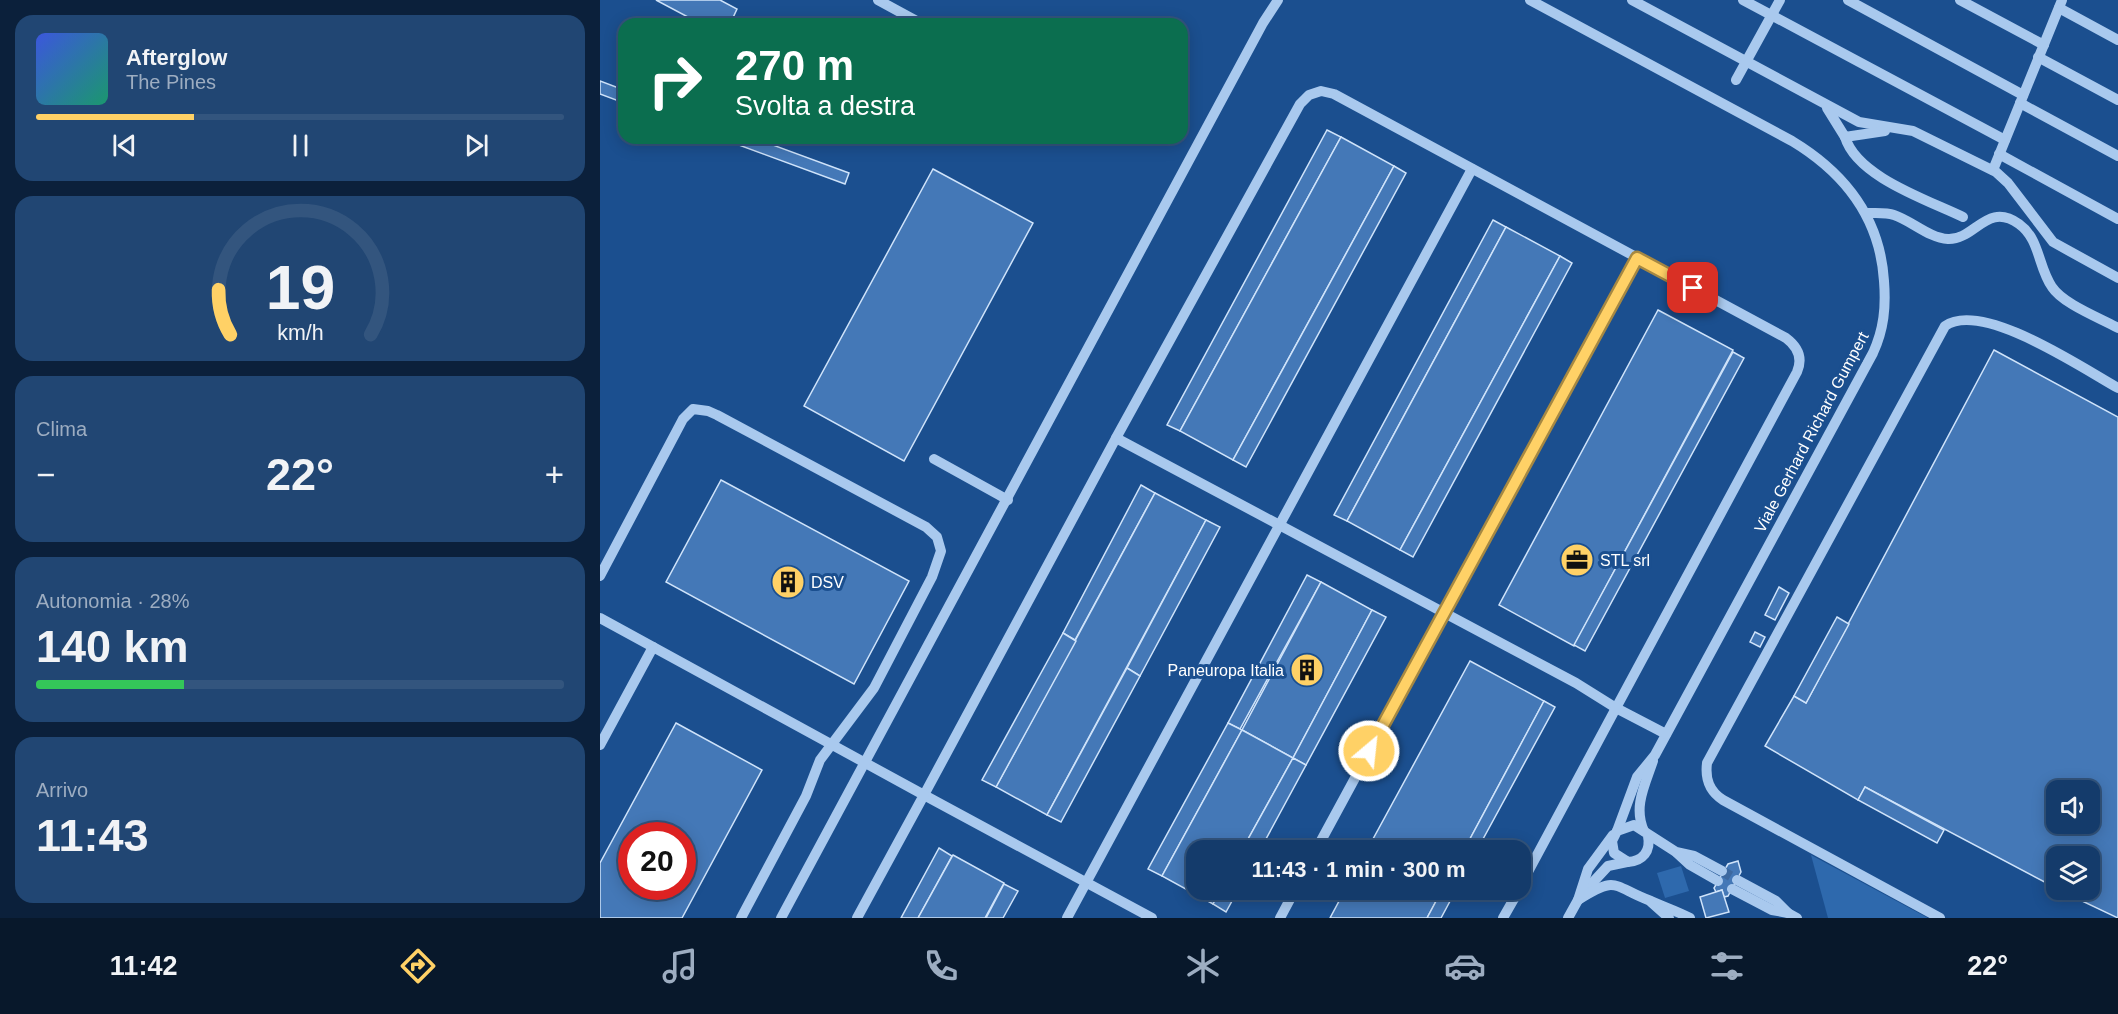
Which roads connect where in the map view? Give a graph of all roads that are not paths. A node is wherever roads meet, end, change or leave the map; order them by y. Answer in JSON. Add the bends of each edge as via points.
{"nodes":[{"id":1,"x":878,"y":0,"type":"edge"},
{"id":2,"x":1278,"y":0,"type":"edge"},
{"id":3,"x":1530,"y":0,"type":"edge"},
{"id":4,"x":1632,"y":0,"type":"edge"},
{"id":5,"x":1743,"y":0,"type":"edge"},
{"id":6,"x":1780,"y":0,"type":"edge"},
{"id":7,"x":1848,"y":0,"type":"edge"},
{"id":8,"x":1960,"y":0,"type":"edge"},
{"id":9,"x":2060,"y":4,"type":"edge"},
{"id":10,"x":1771,"y":15,"type":"junction"},
{"id":11,"x":911,"y":18,"type":"edge"},
{"id":12,"x":2118,"y":40,"type":"edge"},
{"id":13,"x":2043,"y":45,"type":"junction"},
{"id":14,"x":2038,"y":57,"type":"junction"},
{"id":15,"x":1746,"y":62,"type":"junction"},
{"id":16,"x":1737,"y":80,"type":"dead end"},
{"id":17,"x":2022,"y":99,"type":"junction"},
{"id":18,"x":1818,"y":100,"type":"junction"},
{"id":19,"x":2118,"y":100,"type":"edge"},
{"id":20,"x":1902,"y":128,"type":"junction"},
{"id":21,"x":1845,"y":136,"type":"junction"},
{"id":22,"x":2005,"y":140,"type":"junction"},
{"id":23,"x":1999,"y":154,"type":"junction"},
{"id":24,"x":2118,"y":156,"type":"edge"},
{"id":25,"x":1472,"y":168,"type":"junction"},
{"id":26,"x":1993,"y":170,"type":"junction"},
{"id":27,"x":1867,"y":213,"type":"junction"},
{"id":28,"x":1963,"y":217,"type":"dead end"},
{"id":29,"x":2118,"y":219,"type":"edge"},
{"id":30,"x":1637,"y":258,"type":"junction"},
{"id":31,"x":2118,"y":278,"type":"edge"},
{"id":32,"x":2118,"y":328,"type":"edge"},
{"id":33,"x":2118,"y":388,"type":"edge"},
{"id":34,"x":1116,"y":438,"type":"junction"},
{"id":35,"x":934,"y":459,"type":"dead end"},
{"id":36,"x":1008,"y":500,"type":"junction"},
{"id":37,"x":1281,"y":525,"type":"junction"},
{"id":38,"x":600,"y":576,"type":"edge"},
{"id":39,"x":1444,"y":612,"type":"junction"},
{"id":40,"x":600,"y":618,"type":"edge"},
{"id":41,"x":653,"y":648,"type":"junction"},
{"id":42,"x":1616,"y":708,"type":"junction"},
{"id":43,"x":1666,"y":734,"type":"junction"},
{"id":44,"x":831,"y":744,"type":"junction"},
{"id":45,"x":600,"y":745,"type":"edge"},
{"id":46,"x":1655,"y":755,"type":"junction"},
{"id":47,"x":866,"y":763,"type":"junction"},
{"id":48,"x":924,"y":795,"type":"junction"},
{"id":49,"x":1615,"y":833,"type":"junction"},
{"id":50,"x":1646,"y":834,"type":"junction"},
{"id":51,"x":1321,"y":840,"type":"edge"},
{"id":52,"x":1628,"y":862,"type":"junction"},
{"id":53,"x":1531,"y":866,"type":"edge"},
{"id":54,"x":1720,"y":876,"type":"tunnel mouth"},
{"id":55,"x":1086,"y":882,"type":"junction"},
{"id":56,"x":1734,"y":884,"type":"tunnel mouth"},
{"id":57,"x":1290,"y":900,"type":"edge"},
{"id":58,"x":1513,"y":900,"type":"edge"},
{"id":59,"x":1578,"y":900,"type":"junction"},
{"id":60,"x":1653,"y":909,"type":"edge"},
{"id":61,"x":1792,"y":916,"type":"edge"},
{"id":62,"x":741,"y":918,"type":"edge"},
{"id":63,"x":781,"y":918,"type":"edge"},
{"id":64,"x":857,"y":918,"type":"edge"},
{"id":65,"x":1067,"y":918,"type":"edge"},
{"id":66,"x":1152,"y":918,"type":"edge"},
{"id":67,"x":1280,"y":918,"type":"edge"},
{"id":68,"x":1503,"y":918,"type":"edge"},
{"id":69,"x":1568,"y":918,"type":"edge"},
{"id":70,"x":1669,"y":918,"type":"edge"},
{"id":71,"x":1690,"y":918,"type":"edge"},
{"id":72,"x":1940,"y":918,"type":"edge"}],
"edges":[{"from":1,"to":11,"type":"street"},
{"from":2,"to":36,"type":"street"},
{"from":3,"to":27,"type":"street","name":"Viale Gerhard Richard Gumpert","via":[[1812,153],[1841,177]]},
{"from":4,"to":15,"type":"street"},
{"from":5,"to":10,"type":"street"},
{"from":6,"to":10,"type":"street"},
{"from":7,"to":17,"type":"street"},
{"from":8,"to":13,"type":"street"},
{"from":9,"to":12,"type":"street"},
{"from":9,"to":13,"type":"street"},
{"from":10,"to":15,"type":"street"},
{"from":10,"to":22,"type":"street"},
{"from":13,"to":14,"type":"street"},
{"from":14,"to":17,"type":"street"},
{"from":14,"to":19,"type":"street"},
{"from":15,"to":16,"type":"street"},
{"from":15,"to":18,"type":"street"},
{"from":17,"to":22,"type":"street"},
{"from":17,"to":24,"type":"street"},
{"from":18,"to":20,"type":"street","via":[[1865,124]]},
{"from":18,"to":21,"type":"street","via":[[1833,114]]},
{"from":20,"to":21,"type":"street"},
{"from":20,"to":26,"type":"street"},
{"from":21,"to":28,"type":"street","via":[[1850,148],[1878,176]]},
{"from":22,"to":23,"type":"street"},
{"from":23,"to":26,"type":"street"},
{"from":23,"to":29,"type":"street"},
{"from":25,"to":30,"type":"street"},
{"from":25,"to":34,"type":"street","via":[[1334,94],[1321,91],[1309,95],[1300,104]]},
{"from":25,"to":37,"type":"street"},
{"from":26,"to":31,"type":"street","via":[[2008,183],[2053,242]]},
{"from":27,"to":32,"type":"street","via":[[1894,214],[1948,239],[1959,237],[1990,218],[2011,219],[2031,237],[2057,294]]},
{"from":27,"to":43,"type":"street","name":"Viale Gerhard Richard Gumpert","via":[[1884,271],[1885,316],[1879,340]]},
{"from":30,"to":39,"type":"street"},
{"from":30,"to":42,"type":"street","via":[[1786,338],[1797,349],[1800,361],[1792,383]]},
{"from":33,"to":72,"type":"street","via":[[1993,324],[1969,319],[1945,326],[1707,763],[1710,787],[1723,800]]},
{"from":34,"to":37,"type":"street"},
{"from":34,"to":48,"type":"street"},
{"from":35,"to":36,"type":"street"},
{"from":36,"to":47,"type":"street"},
{"from":37,"to":39,"type":"street"},
{"from":37,"to":55,"type":"street"},
{"from":38,"to":44,"type":"street","via":[[683,419],[693,409],[717,415],[932,532],[941,551],[936,568],[874,688]]},
{"from":39,"to":42,"type":"street"},
{"from":39,"to":51,"type":"street"},
{"from":40,"to":41,"type":"street"},
{"from":41,"to":44,"type":"street"},
{"from":41,"to":45,"type":"street"},
{"from":42,"to":43,"type":"street"},
{"from":42,"to":53,"type":"street"},
{"from":43,"to":46,"type":"street","name":"Viale Gerhard Richard Gumpert"},
{"from":44,"to":47,"type":"street"},
{"from":44,"to":62,"type":"street"},
{"from":46,"to":49,"type":"street","name":"Viale Gerhard Richard Gumpert","via":[[1637,777]]},
{"from":46,"to":50,"type":"street","name":"Viale Gerhard Richard Gumpert","via":[[1639,804]]},
{"from":47,"to":48,"type":"street"},
{"from":47,"to":63,"type":"street"},
{"from":48,"to":55,"type":"street"},
{"from":48,"to":64,"type":"street"},
{"from":49,"to":50,"type":"street","via":[[1634,825]]},
{"from":49,"to":52,"type":"street","via":[[1614,853]]},
{"from":49,"to":59,"type":"street","name":"Viale Gerhard Richard Gumpert","via":[[1588,869]]},
{"from":50,"to":52,"type":"street","via":[[1645,855]]},
{"from":50,"to":54,"type":"street","via":[[1676,852],[1694,856]]},
{"from":52,"to":59,"type":"street","name":"Viale Gerhard Richard Gumpert","via":[[1608,866]]},
{"from":55,"to":65,"type":"street"},
{"from":55,"to":66,"type":"street"},
{"from":56,"to":61,"type":"street","via":[[1772,910]]},
{"from":57,"to":67,"type":"street"},
{"from":58,"to":68,"type":"street"},
{"from":59,"to":60,"type":"street","via":[[1598,887],[1620,885]]},
{"from":59,"to":69,"type":"street","name":"Viale Gerhard Richard Gumpert"},
{"from":60,"to":70,"type":"street"},
{"from":60,"to":71,"type":"street","via":[[1667,905]]}]}
